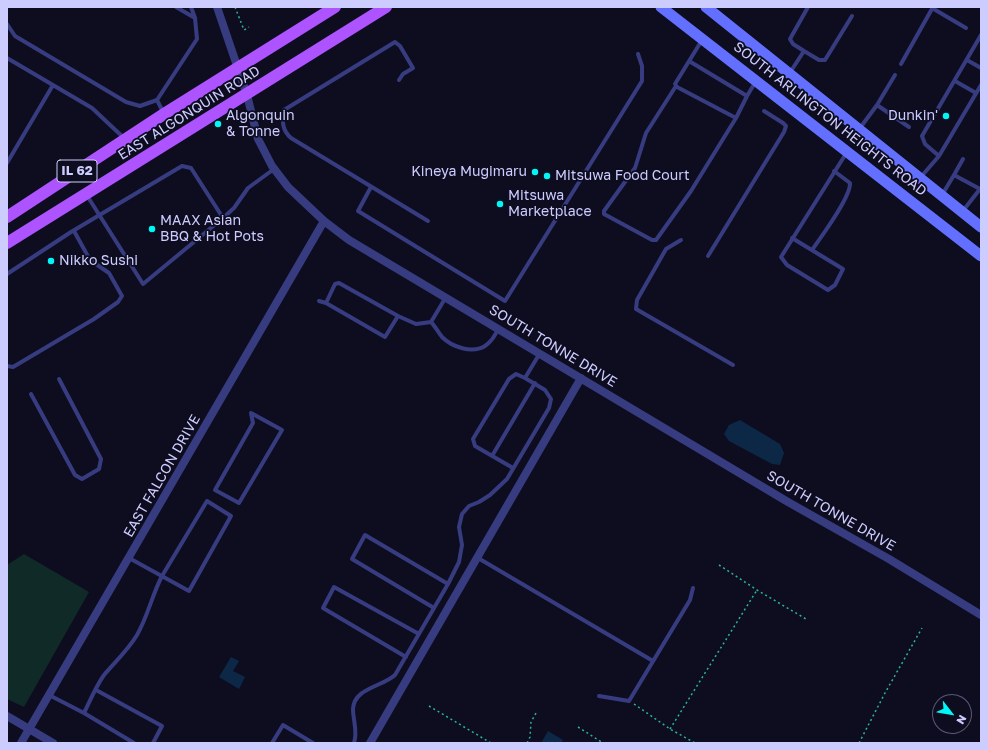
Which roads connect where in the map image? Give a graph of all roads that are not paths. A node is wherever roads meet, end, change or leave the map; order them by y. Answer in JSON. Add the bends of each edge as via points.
{"nodes":[{"id":1,"x":176,"y":7,"type":"edge"},
{"id":2,"x":191,"y":7,"type":"edge"},
{"id":3,"x":217,"y":7,"type":"edge"},
{"id":4,"x":335,"y":7,"type":"edge"},
{"id":5,"x":386,"y":7,"type":"edge"},
{"id":6,"x":661,"y":7,"type":"edge"},
{"id":7,"x":706,"y":7,"type":"edge"},
{"id":8,"x":808,"y":7,"type":"edge"},
{"id":9,"x":933,"y":8,"type":"edge"},
{"id":10,"x":852,"y":16,"type":"dead end"},
{"id":11,"x":195,"y":18,"type":"junction"},
{"id":12,"x":7,"y":24,"type":"edge"},
{"id":13,"x":966,"y":28,"type":"dead end"},
{"id":14,"x":981,"y":35,"type":"edge"},
{"id":15,"x":703,"y":39,"type":"junction"},
{"id":16,"x":804,"y":51,"type":"junction"},
{"id":17,"x":638,"y":54,"type":"dead end"},
{"id":18,"x":7,"y":58,"type":"edge"},
{"id":19,"x":966,"y":60,"type":"junction"},
{"id":20,"x":689,"y":61,"type":"junction"},
{"id":21,"x":901,"y":64,"type":"dead end"},
{"id":22,"x":238,"y":68,"type":"junction"},
{"id":23,"x":981,"y":68,"type":"edge"},
{"id":24,"x":789,"y":74,"type":"junction"},
{"id":25,"x":895,"y":75,"type":"dead end"},
{"id":26,"x":399,"y":80,"type":"dead end"},
{"id":27,"x":757,"y":81,"type":"junction"},
{"id":28,"x":955,"y":81,"type":"junction"},
{"id":29,"x":53,"y":85,"type":"junction"},
{"id":30,"x":981,"y":85,"type":"edge"},
{"id":31,"x":676,"y":86,"type":"junction"},
{"id":32,"x":976,"y":93,"type":"junction"},
{"id":33,"x":247,"y":95,"type":"junction"},
{"id":34,"x":747,"y":96,"type":"junction"},
{"id":35,"x":157,"y":100,"type":"junction"},
{"id":36,"x":877,"y":105,"type":"junction"},
{"id":37,"x":764,"y":111,"type":"dead end"},
{"id":38,"x":164,"y":114,"type":"junction"},
{"id":39,"x":736,"y":118,"type":"junction"},
{"id":40,"x":909,"y":127,"type":"dead end"},
{"id":41,"x":859,"y":130,"type":"junction"},
{"id":42,"x":125,"y":139,"type":"junction"},
{"id":43,"x":847,"y":151,"type":"junction"},
{"id":44,"x":939,"y":156,"type":"junction"},
{"id":45,"x":963,"y":159,"type":"dead end"},
{"id":46,"x":7,"y":163,"type":"edge"},
{"id":47,"x":274,"y":169,"type":"junction"},
{"id":48,"x":834,"y":172,"type":"junction"},
{"id":49,"x":954,"y":175,"type":"junction"},
{"id":50,"x":920,"y":178,"type":"junction"},
{"id":51,"x":371,"y":187,"type":"junction"},
{"id":52,"x":980,"y":188,"type":"edge"},
{"id":53,"x":86,"y":194,"type":"junction"},
{"id":54,"x":941,"y":196,"type":"junction"},
{"id":55,"x":962,"y":212,"type":"junction"},
{"id":56,"x":99,"y":215,"type":"junction"},
{"id":57,"x":7,"y":216,"type":"edge"},
{"id":58,"x":224,"y":218,"type":"junction"},
{"id":59,"x":428,"y":221,"type":"dead end"},
{"id":60,"x":324,"y":222,"type":"junction"},
{"id":61,"x":981,"y":227,"type":"edge"},
{"id":62,"x":74,"y":231,"type":"junction"},
{"id":63,"x":792,"y":238,"type":"junction"},
{"id":64,"x":681,"y":240,"type":"dead end"},
{"id":65,"x":7,"y":243,"type":"edge"},
{"id":66,"x":812,"y":250,"type":"junction"},
{"id":67,"x":708,"y":256,"type":"dead end"},
{"id":68,"x":981,"y":256,"type":"edge"},
{"id":69,"x":7,"y":274,"type":"edge"},
{"id":70,"x":446,"y":297,"type":"junction"},
{"id":71,"x":319,"y":301,"type":"dead end"},
{"id":72,"x":326,"y":303,"type":"junction"},
{"id":73,"x":398,"y":316,"type":"junction"},
{"id":74,"x":431,"y":322,"type":"junction"},
{"id":75,"x":499,"y":328,"type":"junction"},
{"id":76,"x":540,"y":353,"type":"junction"},
{"id":77,"x":733,"y":365,"type":"dead end"},
{"id":78,"x":7,"y":366,"type":"edge"},
{"id":79,"x":525,"y":378,"type":"junction"},
{"id":80,"x":582,"y":378,"type":"junction"},
{"id":81,"x":59,"y":379,"type":"dead end"},
{"id":82,"x":535,"y":383,"type":"junction"},
{"id":83,"x":31,"y":394,"type":"dead end"},
{"id":84,"x":492,"y":456,"type":"junction"},
{"id":85,"x":513,"y":468,"type":"junction"},
{"id":86,"x":239,"y":503,"type":"joint"},
{"id":87,"x":129,"y":558,"type":"junction"},
{"id":88,"x":478,"y":558,"type":"junction"},
{"id":89,"x":162,"y":576,"type":"junction"},
{"id":90,"x":448,"y":584,"type":"junction"},
{"id":91,"x":694,"y":588,"type":"dead end"},
{"id":92,"x":434,"y":608,"type":"junction"},
{"id":93,"x":981,"y":615,"type":"edge"},
{"id":94,"x":419,"y":634,"type":"junction"},
{"id":95,"x":406,"y":657,"type":"junction"},
{"id":96,"x":653,"y":661,"type":"junction"},
{"id":97,"x":96,"y":690,"type":"junction"},
{"id":98,"x":49,"y":695,"type":"junction"},
{"id":99,"x":599,"y":696,"type":"dead end"},
{"id":100,"x":84,"y":713,"type":"junction"},
{"id":101,"x":7,"y":716,"type":"edge"},
{"id":102,"x":29,"y":729,"type":"junction"},
{"id":103,"x":22,"y":743,"type":"edge"},
{"id":104,"x":53,"y":743,"type":"edge"},
{"id":105,"x":134,"y":743,"type":"edge"},
{"id":106,"x":153,"y":743,"type":"edge"},
{"id":107,"x":272,"y":743,"type":"edge"},
{"id":108,"x":313,"y":743,"type":"edge"},
{"id":109,"x":354,"y":743,"type":"edge"},
{"id":110,"x":370,"y":743,"type":"edge"}],
"edges":[{"from":1,"to":11,"type":"lane"},
{"from":2,"to":11,"type":"lane"},
{"from":3,"to":22,"type":"street","name":"SOUTH TONNE DRIVE"},
{"from":4,"to":22,"type":"main road","name":"EAST ALGONQUIN ROAD","number":"IL 62"},
{"from":5,"to":33,"type":"main road","name":"EAST ALGONQUIN ROAD","number":"IL 62"},
{"from":6,"to":15,"type":"main road","name":"SOUTH ARLINGTON HEIGHTS ROAD"},
{"from":7,"to":24,"type":"main road","name":"SOUTH ARLINGTON HEIGHTS ROAD"},
{"from":8,"to":16,"type":"lane","via":[[790,39]]},
{"from":9,"to":13,"type":"lane"},
{"from":9,"to":21,"type":"lane"},
{"from":10,"to":16,"type":"lane","via":[[825,60],[819,60]]},
{"from":11,"to":35,"type":"lane","via":[[197,39]]},
{"from":12,"to":35,"type":"lane","via":[[15,36],[126,102],[140,106]]},
{"from":14,"to":19,"type":"lane"},
{"from":15,"to":20,"type":"lane"},
{"from":15,"to":27,"type":"main road","name":"SOUTH ARLINGTON HEIGHTS ROAD"},
{"from":16,"to":24,"type":"lane"},
{"from":17,"to":51,"type":"lane","via":[[642,66],[642,81],[505,302],[358,210]]},
{"from":18,"to":29,"type":"lane"},
{"from":19,"to":23,"type":"lane"},
{"from":19,"to":28,"type":"lane"},
{"from":20,"to":31,"type":"lane","via":[[674,84]]},
{"from":20,"to":34,"type":"lane"},
{"from":22,"to":33,"type":"street","name":"SOUTH TONNE DRIVE"},
{"from":22,"to":38,"type":"main road","name":"EAST ALGONQUIN ROAD","number":"IL 62"},
{"from":24,"to":41,"type":"main road","name":"SOUTH ARLINGTON HEIGHTS ROAD"},
{"from":25,"to":36,"type":"lane"},
{"from":26,"to":51,"type":"lane","via":[[413,68],[395,42],[284,110],[282,121],[285,133]]},
{"from":27,"to":34,"type":"lane"},
{"from":27,"to":43,"type":"main road","name":"SOUTH ARLINGTON HEIGHTS ROAD"},
{"from":28,"to":32,"type":"lane"},
{"from":28,"to":44,"type":"lane","via":[[922,136],[925,144]]},
{"from":29,"to":42,"type":"lane","via":[[92,108]]},
{"from":29,"to":46,"type":"lane"},
{"from":30,"to":32,"type":"lane"},
{"from":31,"to":39,"type":"lane"},
{"from":31,"to":39,"type":"lane","via":[[646,133],[635,168],[604,211],[604,214],[652,240],[656,240],[691,191]]},
{"from":32,"to":44,"type":"lane"},
{"from":33,"to":47,"type":"street","name":"SOUTH TONNE DRIVE","via":[[258,139]]},
{"from":33,"to":53,"type":"main road","name":"EAST ALGONQUIN ROAD","number":"IL 62"},
{"from":34,"to":39,"type":"lane"},
{"from":35,"to":38,"type":"lane"},
{"from":36,"to":40,"type":"lane"},
{"from":36,"to":41,"type":"lane"},
{"from":37,"to":67,"type":"lane","via":[[786,126],[784,132]]},
{"from":38,"to":42,"type":"main road","name":"EAST ALGONQUIN ROAD","number":"IL 62"},
{"from":41,"to":50,"type":"main road","name":"SOUTH ARLINGTON HEIGHTS ROAD"},
{"from":42,"to":57,"type":"main road","name":"EAST ALGONQUIN ROAD","number":"IL 62"},
{"from":43,"to":48,"type":"lane"},
{"from":43,"to":68,"type":"main road","name":"SOUTH ARLINGTON HEIGHTS ROAD"},
{"from":44,"to":50,"type":"lane"},
{"from":45,"to":49,"type":"lane"},
{"from":47,"to":58,"type":"lane","via":[[248,188]]},
{"from":47,"to":60,"type":"street","name":"SOUTH TONNE DRIVE","via":[[288,187]]},
{"from":48,"to":63,"type":"lane"},
{"from":48,"to":66,"type":"lane","via":[[850,183],[851,188]]},
{"from":49,"to":52,"type":"lane"},
{"from":49,"to":54,"type":"lane"},
{"from":50,"to":54,"type":"main road","name":"SOUTH ARLINGTON HEIGHTS ROAD"},
{"from":51,"to":59,"type":"lane"},
{"from":52,"to":55,"type":"lane"},
{"from":53,"to":56,"type":"lane"},
{"from":53,"to":65,"type":"main road","name":"EAST ALGONQUIN ROAD","number":"IL 62"},
{"from":54,"to":55,"type":"main road","name":"SOUTH ARLINGTON HEIGHTS ROAD"},
{"from":55,"to":61,"type":"main road","name":"SOUTH ARLINGTON HEIGHTS ROAD"},
{"from":56,"to":58,"type":"lane","via":[[182,166],[190,168]]},
{"from":56,"to":58,"type":"lane","via":[[143,284]]},
{"from":56,"to":62,"type":"lane"},
{"from":60,"to":70,"type":"street","name":"SOUTH TONNE DRIVE","via":[[349,240]]},
{"from":60,"to":87,"type":"street","name":"EAST FALCON DRIVE"},
{"from":62,"to":69,"type":"lane"},
{"from":62,"to":78,"type":"lane","via":[[90,260],[109,273],[122,296],[118,302],[94,318],[13,367]]},
{"from":63,"to":66,"type":"lane"},
{"from":63,"to":66,"type":"lane","via":[[781,257],[787,265],[828,290],[843,269]]},
{"from":64,"to":77,"type":"lane","via":[[666,249],[637,300],[636,309]]},
{"from":70,"to":74,"type":"lane"},
{"from":70,"to":75,"type":"street","name":"SOUTH TONNE DRIVE"},
{"from":71,"to":72,"type":"lane"},
{"from":72,"to":73,"type":"lane","via":[[385,337]]},
{"from":72,"to":73,"type":"lane","via":[[335,284],[340,282]]},
{"from":73,"to":74,"type":"lane","via":[[416,324]]},
{"from":74,"to":75,"type":"lane","via":[[443,337],[458,348],[470,350],[484,347],[493,339]]},
{"from":75,"to":76,"type":"street","name":"SOUTH TONNE DRIVE"},
{"from":76,"to":79,"type":"lane"},
{"from":76,"to":80,"type":"street","name":"SOUTH TONNE DRIVE"},
{"from":79,"to":82,"type":"lane"},
{"from":79,"to":84,"type":"lane","via":[[516,374],[509,379],[473,438],[476,446]]},
{"from":80,"to":88,"type":"street"},
{"from":80,"to":93,"type":"street","name":"SOUTH TONNE DRIVE"},
{"from":81,"to":83,"type":"lane","via":[[101,459],[99,469],[82,479],[75,475]]},
{"from":82,"to":84,"type":"lane"},
{"from":82,"to":85,"type":"lane","via":[[545,390],[551,399],[549,408]]},
{"from":84,"to":85,"type":"lane"},
{"from":85,"to":90,"type":"lane","via":[[490,495],[469,506],[462,514],[459,527],[462,550]]},
{"from":86,"to":86,"type":"lane","via":[[282,430],[251,414],[253,423],[215,490]]},
{"from":87,"to":89,"type":"lane"},
{"from":87,"to":98,"type":"street","name":"EAST FALCON DRIVE"},
{"from":88,"to":96,"type":"lane"},
{"from":88,"to":110,"type":"street"},
{"from":89,"to":89,"type":"lane","via":[[189,591],[231,516],[207,501]]},
{"from":89,"to":97,"type":"lane","via":[[137,635],[103,677]]},
{"from":90,"to":92,"type":"lane"},
{"from":90,"to":92,"type":"lane","via":[[365,535],[352,559]]},
{"from":91,"to":96,"type":"lane","via":[[690,600]]},
{"from":92,"to":94,"type":"lane"},
{"from":94,"to":95,"type":"lane"},
{"from":94,"to":95,"type":"lane","via":[[334,587],[323,608]]},
{"from":95,"to":109,"type":"lane","via":[[390,680],[362,692],[355,701]]},
{"from":96,"to":99,"type":"lane","via":[[629,701]]},
{"from":97,"to":100,"type":"lane"},
{"from":97,"to":106,"type":"lane","via":[[162,726]]},
{"from":98,"to":100,"type":"lane"},
{"from":98,"to":102,"type":"street","name":"EAST FALCON DRIVE"},
{"from":100,"to":105,"type":"lane"},
{"from":101,"to":102,"type":"street"},
{"from":102,"to":103,"type":"street","name":"EAST FALCON DRIVE"},
{"from":102,"to":104,"type":"street"},
{"from":107,"to":108,"type":"lane","via":[[283,725]]}]}
